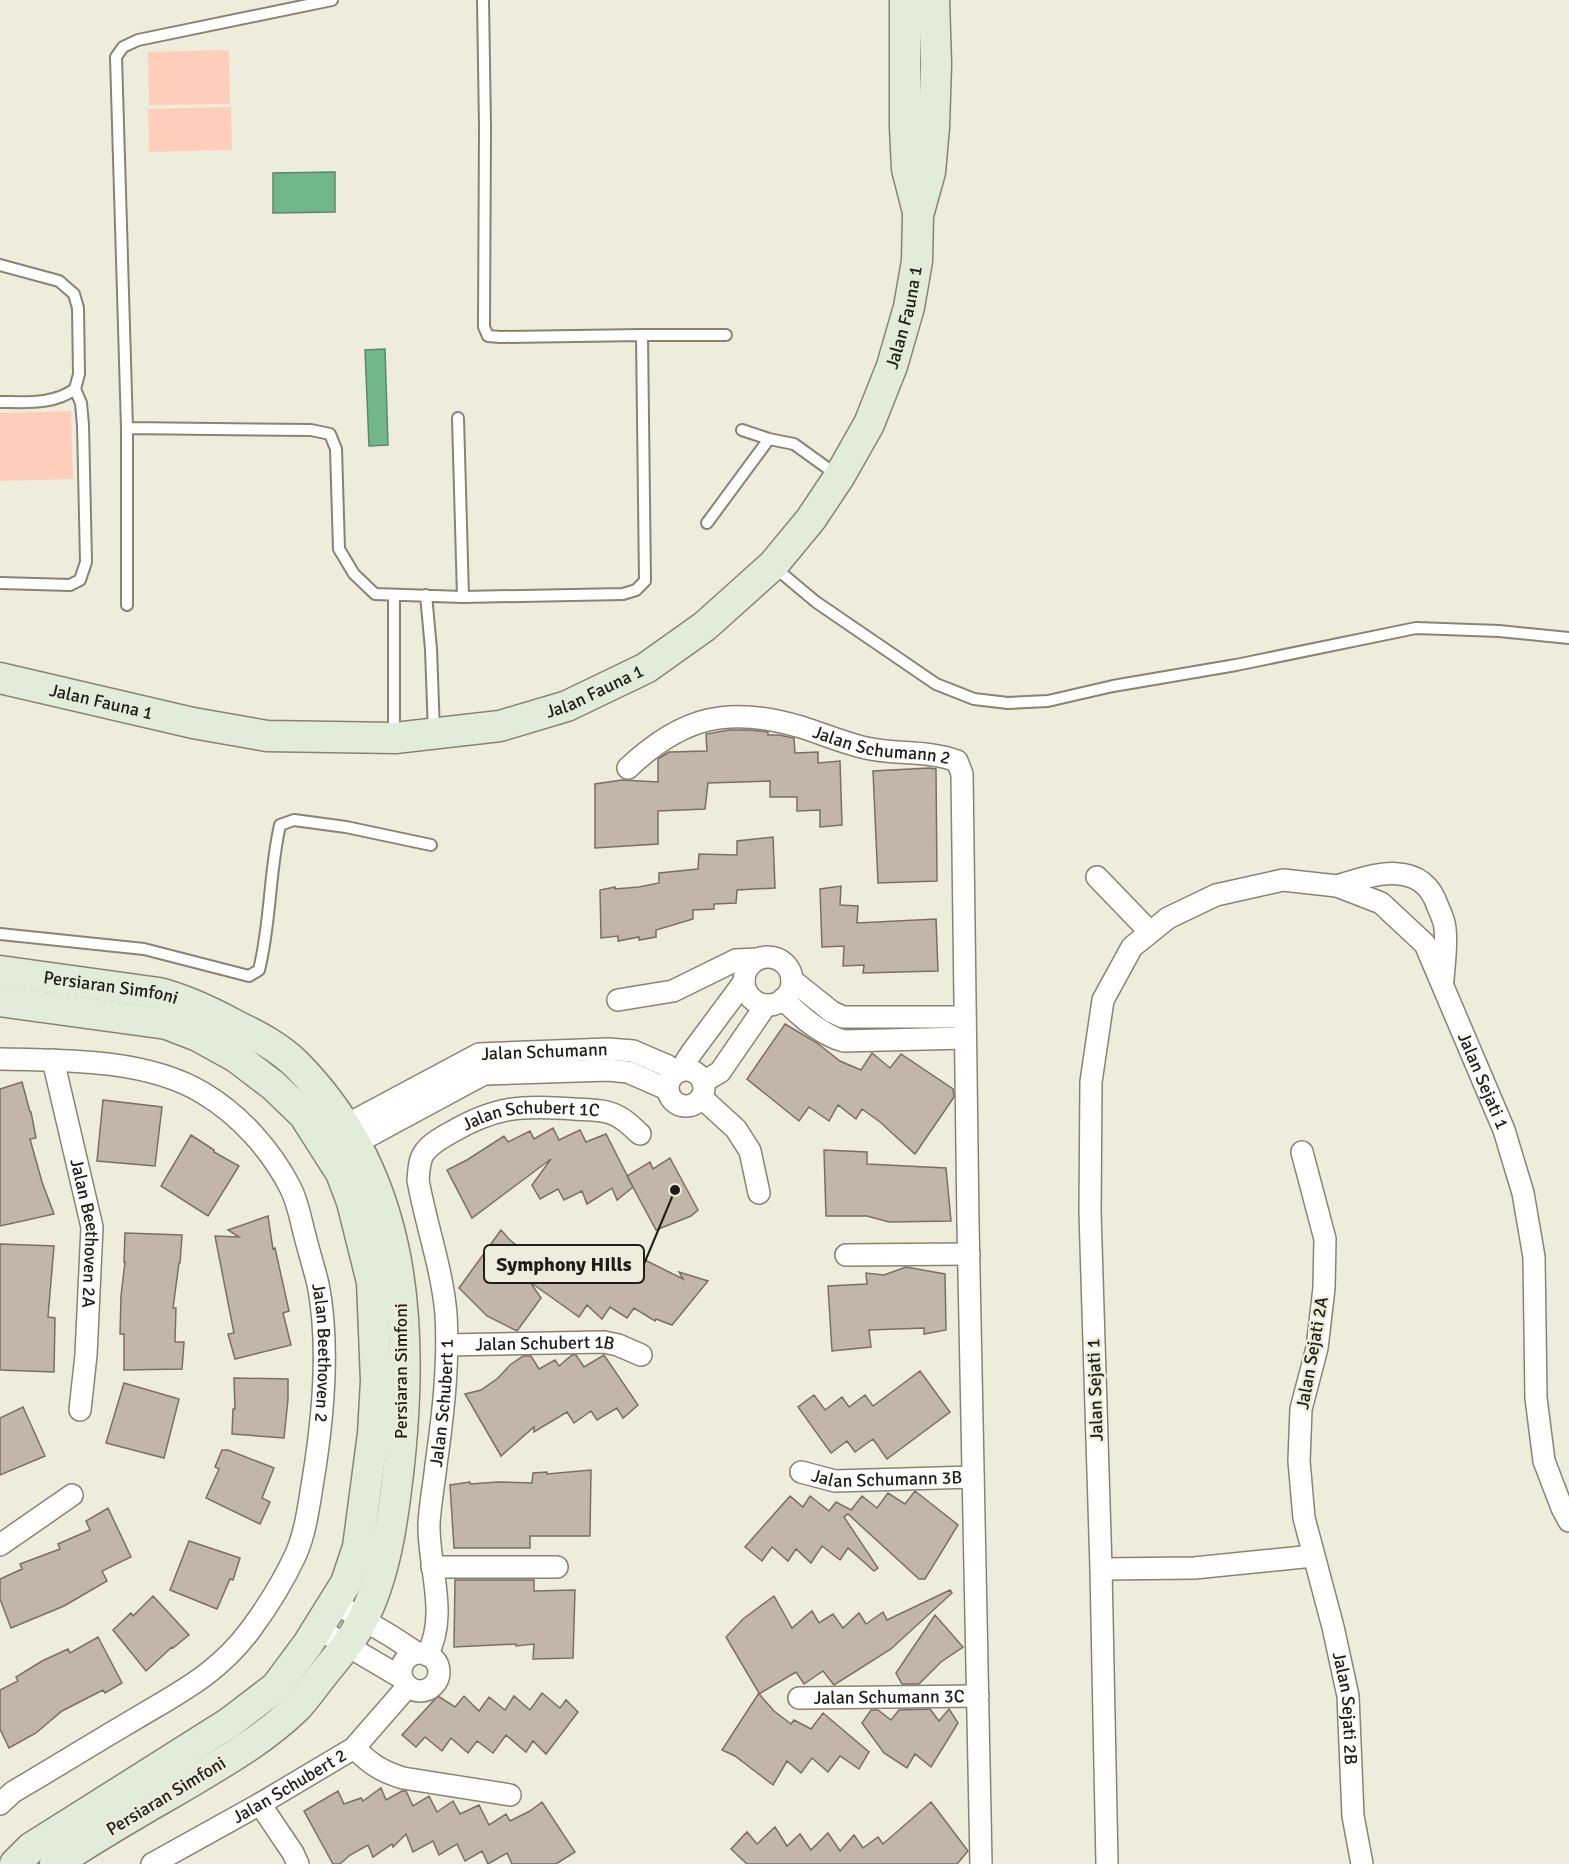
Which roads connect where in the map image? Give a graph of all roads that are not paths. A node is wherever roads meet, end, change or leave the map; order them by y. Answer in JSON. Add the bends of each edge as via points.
{"nodes":[{"id":1,"x":332,"y":0,"type":"edge"},
{"id":2,"x":483,"y":0,"type":"edge"},
{"id":3,"x":905,"y":0,"type":"edge"},
{"id":4,"x":934,"y":0,"type":"edge"},
{"id":5,"x":918,"y":215,"type":"junction"},
{"id":6,"x":0,"y":265,"type":"edge"},
{"id":7,"x":642,"y":335,"type":"junction"},
{"id":8,"x":726,"y":335,"type":"dead end"},
{"id":9,"x":75,"y":389,"type":"junction"},
{"id":10,"x":0,"y":402,"type":"edge"},
{"id":11,"x":458,"y":418,"type":"dead end"},
{"id":12,"x":127,"y":428,"type":"junction"},
{"id":13,"x":742,"y":430,"type":"dead end"},
{"id":14,"x":769,"y":439,"type":"junction"},
{"id":15,"x":839,"y":477,"type":"junction"},
{"id":16,"x":707,"y":523,"type":"dead end"},
{"id":17,"x":773,"y":565,"type":"junction"},
{"id":18,"x":0,"y":583,"type":"edge"},
{"id":19,"x":394,"y":595,"type":"junction"},
{"id":20,"x":426,"y":595,"type":"junction"},
{"id":21,"x":463,"y":597,"type":"junction"},
{"id":22,"x":127,"y":605,"type":"dead end"},
{"id":23,"x":1569,"y":638,"type":"edge"},
{"id":24,"x":0,"y":678,"type":"edge"},
{"id":25,"x":434,"y":734,"type":"junction"},
{"id":26,"x":394,"y":738,"type":"junction"},
{"id":27,"x":628,"y":768,"type":"dead end"},
{"id":28,"x":431,"y":844,"type":"dead end"},
{"id":29,"x":1097,"y":877,"type":"dead end"},
{"id":30,"x":1337,"y":886,"type":"junction"},
{"id":31,"x":1150,"y":932,"type":"junction"},
{"id":32,"x":0,"y":934,"type":"edge"},
{"id":33,"x":757,"y":959,"type":"junction"},
{"id":34,"x":0,"y":971,"type":"edge"},
{"id":35,"x":744,"y":982,"type":"junction"},
{"id":36,"x":1443,"y":985,"type":"junction"},
{"id":37,"x":780,"y":995,"type":"junction"},
{"id":38,"x":618,"y":1000,"type":"dead end"},
{"id":39,"x":0,"y":1001,"type":"edge"},
{"id":40,"x":843,"y":1017,"type":"junction"},
{"id":41,"x":965,"y":1027,"type":"junction"},
{"id":42,"x":844,"y":1041,"type":"junction"},
{"id":43,"x":0,"y":1059,"type":"edge"},
{"id":44,"x":53,"y":1059,"type":"junction"},
{"id":45,"x":676,"y":1077,"type":"junction"},
{"id":46,"x":702,"y":1090,"type":"junction"},
{"id":47,"x":640,"y":1134,"type":"dead end"},
{"id":48,"x":338,"y":1141,"type":"junction"},
{"id":49,"x":1302,"y":1152,"type":"dead end"},
{"id":50,"x":424,"y":1153,"type":"joint"},
{"id":51,"x":759,"y":1192,"type":"dead end"},
{"id":52,"x":969,"y":1254,"type":"junction"},
{"id":53,"x":846,"y":1255,"type":"dead end"},
{"id":54,"x":447,"y":1345,"type":"junction"},
{"id":55,"x":640,"y":1355,"type":"dead end"},
{"id":56,"x":80,"y":1410,"type":"dead end"},
{"id":57,"x":801,"y":1472,"type":"dead end"},
{"id":58,"x":973,"y":1477,"type":"junction"},
{"id":59,"x":72,"y":1495,"type":"dead end"},
{"id":60,"x":1569,"y":1521,"type":"edge"},
{"id":61,"x":0,"y":1545,"type":"edge"},
{"id":62,"x":1313,"y":1556,"type":"junction"},
{"id":63,"x":432,"y":1567,"type":"junction"},
{"id":64,"x":557,"y":1567,"type":"dead end"},
{"id":65,"x":1101,"y":1569,"type":"junction"},
{"id":66,"x":335,"y":1603,"type":"junction"},
{"id":67,"x":363,"y":1620,"type":"junction"},
{"id":68,"x":319,"y":1629,"type":"junction"},
{"id":69,"x":346,"y":1645,"type":"junction"},
{"id":70,"x":422,"y":1654,"type":"junction"},
{"id":71,"x":405,"y":1682,"type":"junction"},
{"id":72,"x":978,"y":1696,"type":"junction"},
{"id":73,"x":799,"y":1698,"type":"dead end"},
{"id":74,"x":354,"y":1748,"type":"junction"},
{"id":75,"x":510,"y":1795,"type":"dead end"},
{"id":76,"x":0,"y":1804,"type":"edge"},
{"id":77,"x":260,"y":1804,"type":"junction"},
{"id":78,"x":15,"y":1864,"type":"edge"},
{"id":79,"x":55,"y":1864,"type":"edge"},
{"id":80,"x":152,"y":1864,"type":"edge"},
{"id":81,"x":298,"y":1864,"type":"edge"},
{"id":82,"x":981,"y":1864,"type":"edge"},
{"id":83,"x":1107,"y":1864,"type":"edge"},
{"id":84,"x":1362,"y":1864,"type":"edge"}],
"edges":[{"from":1,"to":12,"type":"lane","via":[[138,40],[123,47],[116,57]]},
{"from":2,"to":7,"type":"lane","via":[[484,327],[488,336]]},
{"from":3,"to":5,"type":"street","name":"Jalan Fauna 1","via":[[905,127],[908,169]]},
{"from":4,"to":5,"type":"street","name":"Jalan Fauna 1","via":[[934,127],[930,172]]},
{"from":5,"to":15,"type":"street","name":"Jalan Fauna 1","via":[[909,307],[892,366],[869,424]]},
{"from":6,"to":9,"type":"lane","via":[[59,281],[74,294],[78,308],[79,374]]},
{"from":7,"to":8,"type":"lane"},
{"from":7,"to":21,"type":"lane","via":[[645,581],[636,590],[623,594]]},
{"from":9,"to":10,"type":"lane","via":[[50,401]]},
{"from":9,"to":18,"type":"lane","via":[[83,425],[86,562],[80,580],[70,585]]},
{"from":11,"to":21,"type":"lane"},
{"from":12,"to":19,"type":"lane","via":[[311,430],[330,434],[336,449],[339,549],[354,574],[375,594]]},
{"from":12,"to":22,"type":"lane"},
{"from":13,"to":14,"type":"lane"},
{"from":14,"to":15,"type":"lane","via":[[794,444]]},
{"from":14,"to":16,"type":"lane"},
{"from":15,"to":17,"type":"street","name":"Jalan Fauna 1"},
{"from":17,"to":23,"type":"lane","via":[[816,602],[936,684],[974,699],[1008,703],[1048,701],[1416,628]]},
{"from":17,"to":25,"type":"street","name":"Jalan Fauna 1","via":[[705,626],[636,673],[567,706],[500,726]]},
{"from":19,"to":20,"type":"lane"},
{"from":19,"to":26,"type":"lane"},
{"from":20,"to":21,"type":"lane"},
{"from":20,"to":25,"type":"lane"},
{"from":24,"to":26,"type":"street","name":"Jalan Fauna 1","via":[[193,723],[267,736]]},
{"from":25,"to":26,"type":"street","name":"Jalan Fauna 1"},
{"from":27,"to":41,"type":"street","name":"Jalan Schumann 2","via":[[650,747],[686,726],[708,719],[743,717],[791,724],[871,749],[944,756],[957,761],[962,774]]},
{"from":28,"to":32,"type":"lane","via":[[294,820],[280,825],[264,950],[259,970],[249,976],[144,949]]},
{"from":29,"to":31,"type":"street"},
{"from":30,"to":31,"type":"street","name":"Jalan Sejati 1","via":[[1283,880],[1216,895],[1168,918]]},
{"from":30,"to":36,"type":"street","name":"Jalan Sejati 1","via":[[1381,903],[1425,944]]},
{"from":30,"to":36,"type":"street","via":[[1366,876],[1395,873],[1415,877],[1434,894],[1446,929]]},
{"from":31,"to":65,"type":"street","name":"Jalan Sejati 1","via":[[1132,947],[1103,1000],[1091,1082],[1090,1212]]},
{"from":33,"to":35,"type":"street","via":[[748,966]]},
{"from":33,"to":37,"type":"street","via":[[768,956],[789,968]]},
{"from":33,"to":38,"type":"street","via":[[736,960],[673,991]]},
{"from":34,"to":48,"type":"street","name":"Persiaran Simfoni","via":[[159,993],[205,1009],[265,1040],[295,1062]]},
{"from":35,"to":37,"type":"street","via":[[752,999]]},
{"from":35,"to":45,"type":"street"},
{"from":36,"to":60,"type":"street","name":"Jalan Sejati 1","via":[[1504,1130],[1523,1193],[1534,1257],[1536,1398],[1544,1461]]},
{"from":37,"to":40,"type":"street"},
{"from":37,"to":42,"type":"street","via":[[823,1032]]},
{"from":37,"to":46,"type":"street","name":"Jalan Schumann"},
{"from":39,"to":48,"type":"street","name":"Persiaran Simfoni","via":[[167,1024],[198,1036],[237,1057]]},
{"from":40,"to":41,"type":"street"},
{"from":40,"to":42,"type":"street"},
{"from":41,"to":42,"type":"street"},
{"from":41,"to":52,"type":"street"},
{"from":43,"to":44,"type":"street","name":"Jalan Beethoven 2"},
{"from":44,"to":56,"type":"street","name":"Jalan Beethoven 2A","via":[[92,1227]]},
{"from":44,"to":76,"type":"street","name":"Jalan Beethoven 2","via":[[129,1067],[182,1083],[225,1109],[264,1145],[292,1191],[318,1285],[323,1403],[303,1536],[278,1589],[251,1629],[201,1679],[13,1792]]},
{"from":45,"to":46,"type":"street","name":"Jalan Schumann","via":[[697,1073]]},
{"from":45,"to":46,"type":"street","name":"Jalan Schumann","via":[[669,1097],[679,1106],[692,1106]]},
{"from":45,"to":48,"type":"street","name":"Jalan Schumann","via":[[658,1061],[633,1051],[479,1054]]},
{"from":46,"to":51,"type":"street","name":"Jalan Schumann","via":[[750,1151]]},
{"from":47,"to":50,"type":"street","name":"Jalan Schubert 1C","via":[[619,1116],[604,1112],[533,1106],[490,1113],[459,1127]]},
{"from":48,"to":66,"type":"street","name":"Persiaran Simfoni","via":[[341,1173],[372,1282],[375,1381],[373,1434],[358,1547]]},
{"from":48,"to":67,"type":"street","name":"Persiaran Simfoni","via":[[367,1164],[388,1225],[404,1307],[404,1411],[398,1476],[387,1548]]},
{"from":49,"to":62,"type":"street","name":"Jalan Sejati 2A","via":[[1325,1239],[1324,1288],[1318,1338],[1301,1409],[1299,1461],[1304,1518]]},
{"from":50,"to":54,"type":"street","name":"Jalan Schubert 1","via":[[418,1180],[441,1279]]},
{"from":52,"to":53,"type":"street"},
{"from":52,"to":58,"type":"street"},
{"from":54,"to":55,"type":"street","name":"Jalan Schubert 1B","via":[[604,1342]]},
{"from":54,"to":63,"type":"street","name":"Jalan Schubert 1","via":[[429,1525]]},
{"from":57,"to":58,"type":"street","name":"Jalan Schumann 3B","via":[[835,1481]]},
{"from":58,"to":72,"type":"street"},
{"from":59,"to":61,"type":"street"},
{"from":62,"to":65,"type":"street","via":[[1194,1568]]},
{"from":62,"to":84,"type":"street","name":"Jalan Sejati 2B","via":[[1348,1696],[1353,1816]]},
{"from":63,"to":64,"type":"street"},
{"from":63,"to":70,"type":"street","name":"Jalan Schubert 1","via":[[437,1616],[432,1645]]},
{"from":65,"to":83,"type":"street","name":"Jalan Sejati 1"},
{"from":66,"to":67,"type":"street"},
{"from":66,"to":68,"type":"street","name":"Persiaran Simfoni"},
{"from":67,"to":69,"type":"street","name":"Persiaran Simfoni"},
{"from":67,"to":70,"type":"street"},
{"from":68,"to":69,"type":"street"},
{"from":68,"to":78,"type":"street","name":"Persiaran Simfoni","via":[[276,1687],[252,1706],[31,1848]]},
{"from":69,"to":71,"type":"street"},
{"from":69,"to":79,"type":"street","name":"Persiaran Simfoni","via":[[298,1707],[268,1732],[232,1758]]},
{"from":70,"to":71,"type":"street","via":[[408,1657],[403,1664]]},
{"from":70,"to":71,"type":"street","via":[[432,1658],[438,1668],[434,1684],[424,1690],[413,1689]]},
{"from":71,"to":74,"type":"street","name":"Jalan Schubert 2"},
{"from":72,"to":73,"type":"street","name":"Jalan Schumann 3C"},
{"from":72,"to":82,"type":"street"},
{"from":74,"to":75,"type":"street","via":[[378,1769],[403,1778]]},
{"from":74,"to":77,"type":"street","name":"Jalan Schubert 2"},
{"from":77,"to":80,"type":"street","name":"Jalan Schubert 2"},
{"from":77,"to":81,"type":"street"}]}
